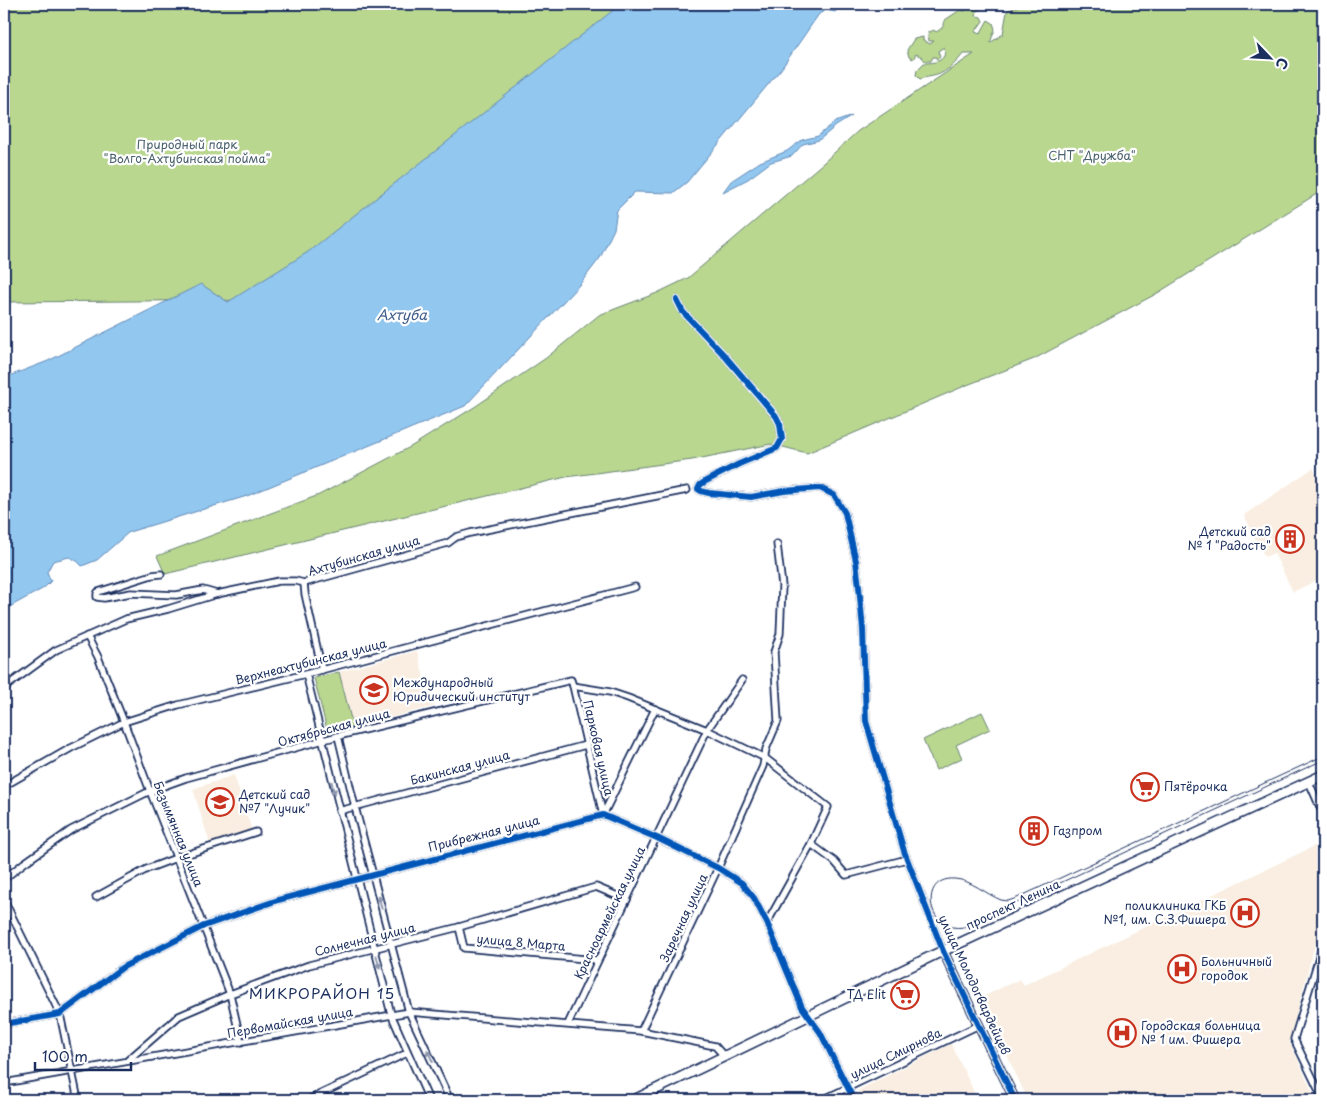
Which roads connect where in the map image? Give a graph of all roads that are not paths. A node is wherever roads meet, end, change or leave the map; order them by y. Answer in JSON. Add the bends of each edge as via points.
{"nodes":[{"id":1,"x":677,"y":300,"type":"dead end"},
{"id":2,"x":687,"y":490,"type":"dead end"},
{"id":3,"x":777,"y":544,"type":"dead end"},
{"id":4,"x":161,"y":574,"type":"dead end"},
{"id":5,"x":304,"y":584,"type":"junction"},
{"id":6,"x":635,"y":587,"type":"dead end"},
{"id":7,"x":217,"y":594,"type":"junction"},
{"id":8,"x":87,"y":636,"type":"junction"},
{"id":9,"x":322,"y":670,"type":"junction"},
{"id":10,"x":306,"y":674,"type":"junction"},
{"id":11,"x":742,"y":680,"type":"dead end"},
{"id":12,"x":573,"y":686,"type":"junction"},
{"id":13,"x":4,"y":688,"type":"edge"},
{"id":14,"x":655,"y":709,"type":"junction"},
{"id":15,"x":124,"y":722,"type":"junction"},
{"id":16,"x":707,"y":730,"type":"junction"},
{"id":17,"x":338,"y":736,"type":"junction"},
{"id":18,"x":322,"y":741,"type":"junction"},
{"id":19,"x":586,"y":745,"type":"junction"},
{"id":20,"x":765,"y":758,"type":"junction"},
{"id":21,"x":1323,"y":775,"type":"edge"},
{"id":22,"x":1309,"y":782,"type":"junction"},
{"id":23,"x":4,"y":786,"type":"edge"},
{"id":24,"x":150,"y":791,"type":"junction"},
{"id":25,"x":355,"y":806,"type":"junction"},
{"id":26,"x":339,"y":811,"type":"junction"},
{"id":27,"x":1323,"y":814,"type":"edge"},
{"id":28,"x":603,"y":815,"type":"junction"},
{"id":29,"x":256,"y":832,"type":"dead end"},
{"id":30,"x":657,"y":838,"type":"junction"},
{"id":31,"x":811,"y":844,"type":"junction"},
{"id":32,"x":176,"y":858,"type":"junction"},
{"id":33,"x":907,"y":859,"type":"junction"},
{"id":34,"x":718,"y":868,"type":"junction"},
{"id":35,"x":373,"y":874,"type":"junction"},
{"id":36,"x":4,"y":879,"type":"edge"},
{"id":37,"x":356,"y":879,"type":"junction"},
{"id":38,"x":96,"y":897,"type":"dead end"},
{"id":39,"x":4,"y":900,"type":"edge"},
{"id":40,"x":627,"y":900,"type":"junction"},
{"id":41,"x":767,"y":923,"type":"junction"},
{"id":42,"x":204,"y":926,"type":"junction"},
{"id":43,"x":459,"y":927,"type":"junction"},
{"id":44,"x":391,"y":943,"type":"junction"},
{"id":45,"x":1323,"y":944,"type":"edge"},
{"id":46,"x":374,"y":947,"type":"junction"},
{"id":47,"x":943,"y":951,"type":"junction"},
{"id":48,"x":597,"y":960,"type":"junction"},
{"id":49,"x":230,"y":994,"type":"junction"},
{"id":50,"x":409,"y":1012,"type":"junction"},
{"id":51,"x":60,"y":1014,"type":"junction"},
{"id":52,"x":391,"y":1014,"type":"junction"},
{"id":53,"x":808,"y":1016,"type":"junction"},
{"id":54,"x":4,"y":1024,"type":"edge"},
{"id":55,"x":568,"y":1024,"type":"junction"},
{"id":56,"x":979,"y":1025,"type":"junction"},
{"id":57,"x":641,"y":1030,"type":"junction"},
{"id":58,"x":241,"y":1042,"type":"junction"},
{"id":59,"x":407,"y":1053,"type":"junction"},
{"id":60,"x":724,"y":1056,"type":"junction"},
{"id":61,"x":126,"y":1061,"type":"junction"},
{"id":62,"x":72,"y":1070,"type":"junction"},
{"id":63,"x":4,"y":1083,"type":"edge"},
{"id":64,"x":848,"y":1088,"type":"junction"},
{"id":65,"x":1323,"y":1099,"type":"edge"},
{"id":66,"x":78,"y":1100,"type":"edge"},
{"id":67,"x":308,"y":1100,"type":"edge"},
{"id":68,"x":429,"y":1100,"type":"edge"},
{"id":69,"x":450,"y":1100,"type":"edge"},
{"id":70,"x":634,"y":1100,"type":"edge"},
{"id":71,"x":822,"y":1100,"type":"edge"},
{"id":72,"x":854,"y":1100,"type":"edge"},
{"id":73,"x":1015,"y":1100,"type":"edge"}],
"edges":[{"from":1,"to":33,"type":"street","name":"улица Молодогвардейцев","via":[[683,312],[776,416],[782,439],[777,448],[714,477],[698,489],[751,497],[820,488],[834,494],[845,513],[860,596],[866,721]]},
{"from":2,"to":5,"type":"street","name":"Ахтубинская улица","via":[[470,533],[448,544]]},
{"from":3,"to":20,"type":"street","name":"Заречная улица","via":[[782,586],[780,634],[774,652],[778,721]]},
{"from":4,"to":7,"type":"street","via":[[97,594],[104,598],[131,593],[176,594],[204,590]]},
{"from":5,"to":7,"type":"street","name":"Ахтубинская улица","via":[[279,581]]},
{"from":5,"to":9,"type":"street"},
{"from":6,"to":9,"type":"street","name":"Верхнеахтубинская улица"},
{"from":7,"to":8,"type":"street","name":"Ахтубинская улица","via":[[126,619]]},
{"from":8,"to":13,"type":"street","name":"Ахтубинская улица","via":[[56,650]]},
{"from":8,"to":15,"type":"street","name":"Безымянная улица"},
{"from":9,"to":10,"type":"street","name":"Верхнеахтубинская улица"},
{"from":10,"to":15,"type":"street","name":"Верхнеахтубинская улица","via":[[178,705]]},
{"from":10,"to":18,"type":"street"},
{"from":11,"to":16,"type":"street","name":"Красноармейская улица"},
{"from":12,"to":14,"type":"street","name":"Октябрьская улица","via":[[610,692]]},
{"from":12,"to":17,"type":"street","name":"Октябрьская улица","via":[[571,680]]},
{"from":12,"to":19,"type":"street","name":"Парковая улица"},
{"from":14,"to":16,"type":"street","name":"Октябрьская улица"},
{"from":14,"to":28,"type":"street"},
{"from":15,"to":23,"type":"street","name":"Верхнеахтубинская улица"},
{"from":15,"to":24,"type":"street","name":"Безымянная улица"},
{"from":16,"to":20,"type":"street","name":"Октябрьская улица"},
{"from":16,"to":30,"type":"street","name":"Красноармейская улица"},
{"from":17,"to":18,"type":"street","name":"Октябрьская улица"},
{"from":17,"to":25,"type":"street"},
{"from":18,"to":24,"type":"street","name":"Октябрьская улица"},
{"from":18,"to":26,"type":"street","one_way":true},
{"from":19,"to":25,"type":"street","name":"Бакинская улица"},
{"from":19,"to":28,"type":"street","name":"Парковая улица"},
{"from":20,"to":31,"type":"street","name":"Октябрьская улица","via":[[828,807]]},
{"from":20,"to":34,"type":"street","name":"Заречная улица"},
{"from":21,"to":22,"type":"main road","name":"проспект Ленина"},
{"from":22,"to":27,"type":"street"},
{"from":22,"to":47,"type":"main road","name":"проспект Ленина"},
{"from":24,"to":32,"type":"street","name":"Безымянная улица"},
{"from":24,"to":36,"type":"street","name":"Октябрьская улица","via":[[71,830]]},
{"from":25,"to":26,"type":"street","name":"Бакинская улица"},
{"from":25,"to":35,"type":"street"},
{"from":26,"to":37,"type":"street"},
{"from":28,"to":30,"type":"street"},
{"from":28,"to":35,"type":"street","name":"Прибрежная улица"},
{"from":29,"to":32,"type":"street"},
{"from":30,"to":34,"type":"street"},
{"from":30,"to":40,"type":"street","name":"Красноармейская улица"},
{"from":31,"to":33,"type":"street","via":[[834,861],[846,875]]},
{"from":31,"to":41,"type":"street","name":"Октябрьская улица"},
{"from":32,"to":38,"type":"street","via":[[147,869]]},
{"from":32,"to":42,"type":"street","name":"Безымянная улица"},
{"from":33,"to":47,"type":"street","name":"улица Молодогвардейцев"},
{"from":34,"to":41,"type":"street","via":[[742,882]]},
{"from":34,"to":57,"type":"street","name":"Заречная улица"},
{"from":35,"to":37,"type":"street","name":"Прибрежная улица"},
{"from":44,"to":35,"type":"street","one_way":true},
{"from":37,"to":42,"type":"street","name":"Прибрежная улица","via":[[278,900]]},
{"from":37,"to":46,"type":"street"},
{"from":39,"to":51,"type":"street"},
{"from":40,"to":43,"type":"street","name":"Солнечная улица","via":[[596,888]]},
{"from":40,"to":48,"type":"street","name":"Красноармейская улица"},
{"from":41,"to":53,"type":"street"},
{"from":42,"to":49,"type":"street","name":"Безымянная улица"},
{"from":42,"to":51,"type":"street","name":"Прибрежная улица","via":[[123,967]]},
{"from":43,"to":44,"type":"street","name":"Солнечная улица"},
{"from":43,"to":48,"type":"street","name":"улица 8 Марта","via":[[464,948]]},
{"from":44,"to":46,"type":"street","name":"Солнечная улица"},
{"from":44,"to":50,"type":"street"},
{"from":45,"to":65,"type":"street","via":[[1294,1039]]},
{"from":46,"to":49,"type":"street","name":"Солнечная улица","via":[[309,965]]},
{"from":46,"to":52,"type":"street","one_way":true},
{"from":47,"to":53,"type":"main road","name":"проспект Ленина"},
{"from":47,"to":56,"type":"street","name":"улица Молодогвардейцев"},
{"from":48,"to":55,"type":"street","name":"Красноармейская улица"},
{"from":49,"to":58,"type":"street","name":"Безымянная улица"},
{"from":49,"to":61,"type":"street","name":"Солнечная улица","via":[[179,1016]]},
{"from":50,"to":52,"type":"street","name":"Первомайская улица"},
{"from":50,"to":55,"type":"street","name":"Первомайская улица"},
{"from":69,"to":50,"type":"street","one_way":true},
{"from":51,"to":54,"type":"street","name":"Прибрежная улица"},
{"from":51,"to":62,"type":"street"},
{"from":52,"to":58,"type":"street","name":"Первомайская улица"},
{"from":52,"to":59,"type":"street"},
{"from":53,"to":60,"type":"main road","name":"проспект Ленина"},
{"from":53,"to":64,"type":"street","via":[[820,1032]]},
{"from":55,"to":57,"type":"street","name":"Первомайская улица"},
{"from":56,"to":64,"type":"street","name":"улица Смирнова"},
{"from":56,"to":73,"type":"street","name":"улица Молодогвардейцев"},
{"from":57,"to":60,"type":"street","name":"Первомайская улица","via":[[715,1046]]},
{"from":58,"to":61,"type":"street","name":"Первомайская улица"},
{"from":59,"to":67,"type":"street"},
{"from":59,"to":68,"type":"street"},
{"from":60,"to":70,"type":"main road","name":"проспект Ленина"},
{"from":61,"to":62,"type":"street","name":"Первомайская улица"},
{"from":62,"to":63,"type":"street","name":"Первомайская улица"},
{"from":62,"to":66,"type":"street"},
{"from":64,"to":71,"type":"street","name":"улица Смирнова"},
{"from":64,"to":72,"type":"street"}]}
